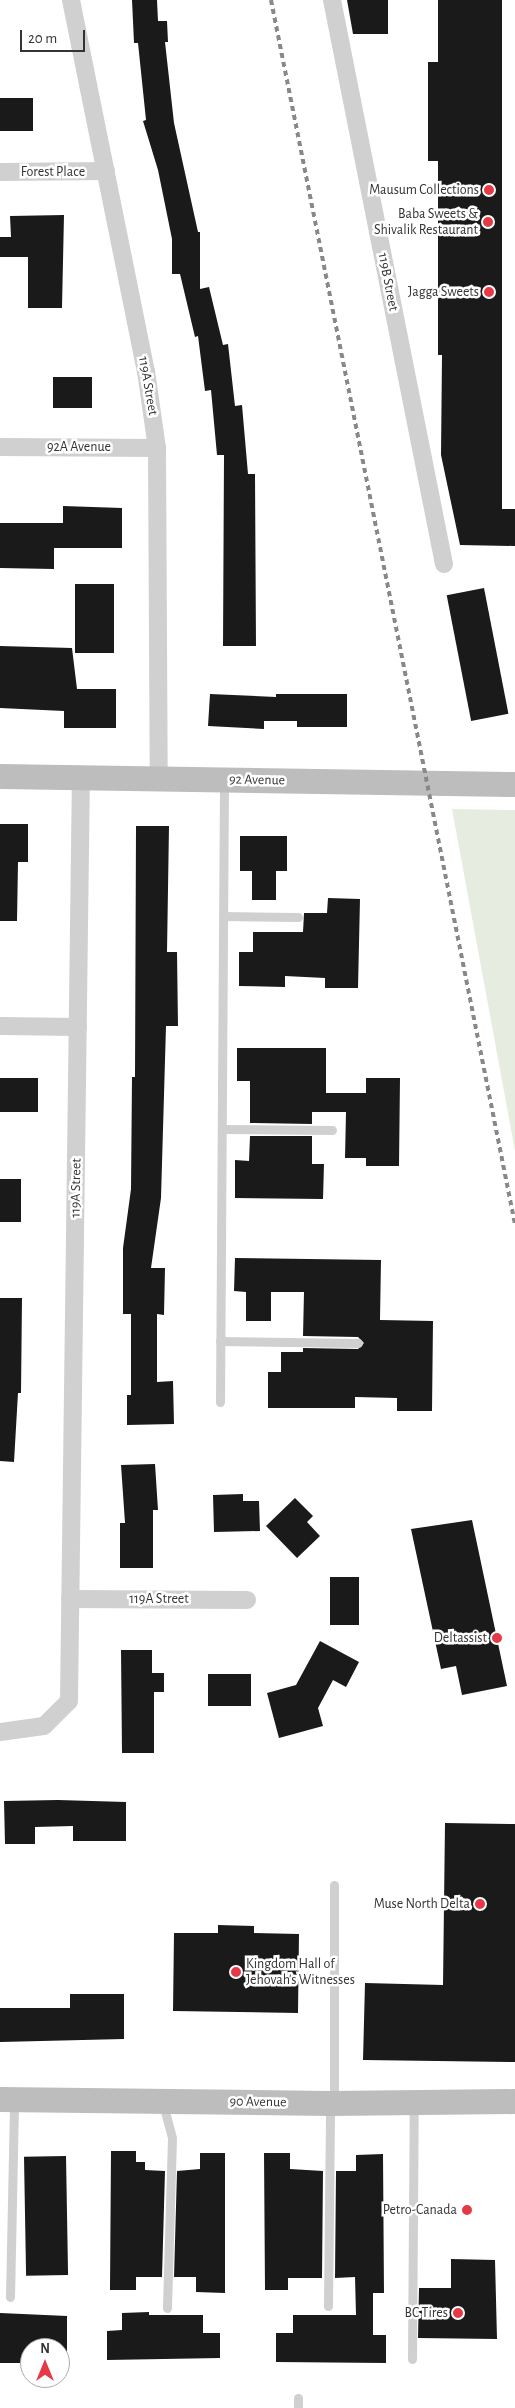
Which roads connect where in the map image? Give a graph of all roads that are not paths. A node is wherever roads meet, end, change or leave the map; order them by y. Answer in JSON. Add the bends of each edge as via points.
{"nodes":[{"id":1,"x":72,"y":0,"type":"edge"},
{"id":2,"x":332,"y":0,"type":"edge"},
{"id":3,"x":106,"y":171,"type":"junction"},
{"id":4,"x":0,"y":172,"type":"edge"},
{"id":5,"x":0,"y":447,"type":"edge"},
{"id":6,"x":157,"y":448,"type":"junction"},
{"id":7,"x":444,"y":564,"type":"dead end"},
{"id":8,"x":0,"y":776,"type":"edge"},
{"id":9,"x":81,"y":778,"type":"junction"},
{"id":10,"x":158,"y":779,"type":"junction"},
{"id":11,"x":224,"y":780,"type":"junction"},
{"id":12,"x":515,"y":784,"type":"edge"},
{"id":13,"x":223,"y":916,"type":"junction"},
{"id":14,"x":298,"y":917,"type":"dead end"},
{"id":15,"x":0,"y":1026,"type":"edge"},
{"id":16,"x":78,"y":1027,"type":"junction"},
{"id":17,"x":222,"y":1129,"type":"junction"},
{"id":18,"x":332,"y":1130,"type":"dead end"},
{"id":19,"x":220,"y":1341,"type":"junction"},
{"id":20,"x":358,"y":1343,"type":"dead end"},
{"id":21,"x":220,"y":1402,"type":"dead end"},
{"id":22,"x":70,"y":1599,"type":"junction"},
{"id":23,"x":247,"y":1600,"type":"dead end"},
{"id":24,"x":0,"y":1732,"type":"edge"},
{"id":25,"x":334,"y":1885,"type":"dead end"},
{"id":26,"x":7,"y":2099,"type":"edge"},
{"id":27,"x":414,"y":2100,"type":"junction"},
{"id":28,"x":163,"y":2101,"type":"junction"},
{"id":29,"x":515,"y":2101,"type":"edge"},
{"id":30,"x":332,"y":2104,"type":"junction"},
{"id":31,"x":10,"y":2297,"type":"dead end"},
{"id":32,"x":328,"y":2306,"type":"dead end"},
{"id":33,"x":167,"y":2308,"type":"dead end"},
{"id":34,"x":412,"y":2359,"type":"dead end"},
{"id":35,"x":298,"y":2398,"type":"dead end"},
{"id":36,"x":298,"y":2408,"type":"edge"}],
"edges":[{"from":1,"to":3,"type":"street","name":"119A Street"},
{"from":2,"to":7,"type":"street","name":"119B Street"},
{"from":3,"to":4,"type":"street","name":"Forest Place"},
{"from":3,"to":6,"type":"street","name":"119A Street","via":[[146,370]]},
{"from":5,"to":6,"type":"street","name":"92A Avenue"},
{"from":6,"to":10,"type":"street","name":"119A Street"},
{"from":8,"to":9,"type":"street","name":"92 Avenue"},
{"from":9,"to":10,"type":"street","name":"92 Avenue"},
{"from":9,"to":16,"type":"street","name":"119A Street"},
{"from":10,"to":11,"type":"street","name":"92 Avenue"},
{"from":11,"to":12,"type":"street","name":"92 Avenue"},
{"from":11,"to":13,"type":"lane"},
{"from":13,"to":14,"type":"lane"},
{"from":13,"to":17,"type":"lane"},
{"from":15,"to":16,"type":"street"},
{"from":16,"to":22,"type":"street","name":"119A Street"},
{"from":17,"to":18,"type":"lane"},
{"from":17,"to":19,"type":"lane"},
{"from":19,"to":20,"type":"lane"},
{"from":19,"to":21,"type":"lane"},
{"from":22,"to":23,"type":"street","name":"119A Street"},
{"from":22,"to":24,"type":"street","name":"119A Street","via":[[69,1701],[44,1726]]},
{"from":25,"to":30,"type":"lane"},
{"from":26,"to":28,"type":"street","name":"90 Avenue"},
{"from":26,"to":31,"type":"lane"},
{"from":27,"to":29,"type":"street","name":"90 Avenue"},
{"from":27,"to":30,"type":"street","name":"90 Avenue"},
{"from":27,"to":34,"type":"lane"},
{"from":28,"to":30,"type":"street","name":"90 Avenue"},
{"from":28,"to":33,"type":"lane","via":[[172,2138]]},
{"from":30,"to":32,"type":"lane"},
{"from":35,"to":36,"type":"lane"}]}
